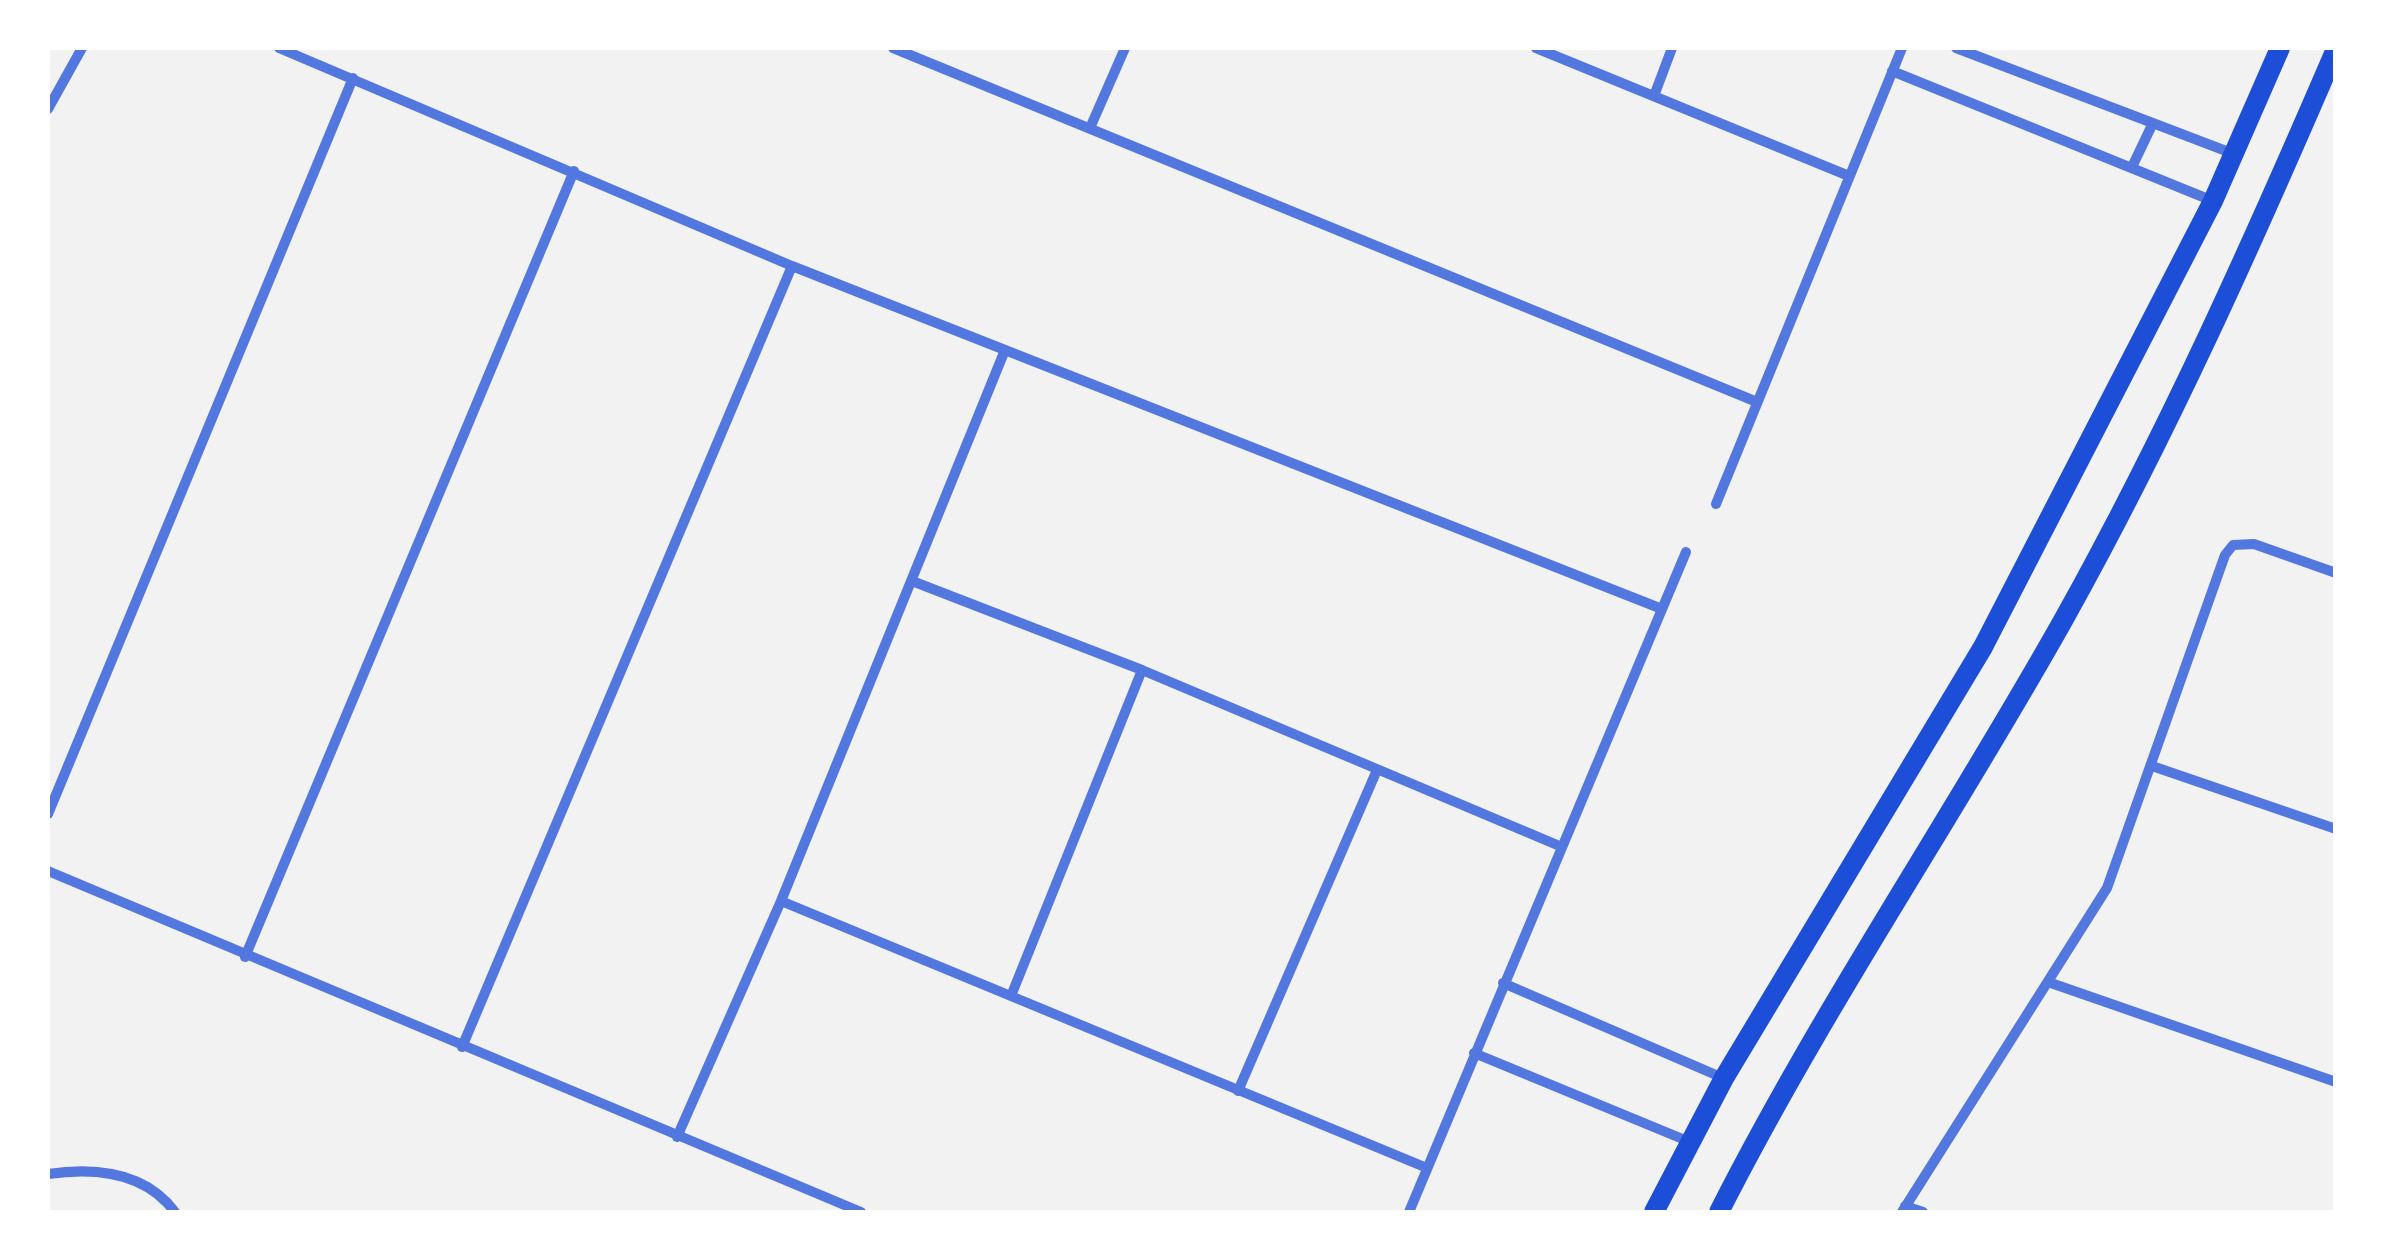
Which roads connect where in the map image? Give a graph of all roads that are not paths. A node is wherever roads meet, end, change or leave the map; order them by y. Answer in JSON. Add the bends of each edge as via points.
{"nodes":[{"id":1,"x":82,"y":48,"type":"edge"},
{"id":2,"x":279,"y":48,"type":"edge"},
{"id":3,"x":893,"y":48,"type":"edge"},
{"id":4,"x":1126,"y":48,"type":"edge"},
{"id":5,"x":1536,"y":48,"type":"edge"},
{"id":6,"x":1672,"y":48,"type":"edge"},
{"id":7,"x":1902,"y":48,"type":"edge"},
{"id":8,"x":1956,"y":48,"type":"edge"},
{"id":9,"x":2280,"y":48,"type":"edge"},
{"id":10,"x":2336,"y":50,"type":"edge"},
{"id":11,"x":1892,"y":71,"type":"junction"},
{"id":12,"x":353,"y":78,"type":"junction"},
{"id":13,"x":1654,"y":96,"type":"junction"},
{"id":14,"x":48,"y":109,"type":"edge"},
{"id":15,"x":2152,"y":125,"type":"junction"},
{"id":16,"x":1090,"y":128,"type":"junction"},
{"id":17,"x":2235,"y":154,"type":"junction"},
{"id":18,"x":2132,"y":168,"type":"junction"},
{"id":19,"x":574,"y":172,"type":"junction"},
{"id":20,"x":1849,"y":176,"type":"junction"},
{"id":21,"x":2214,"y":201,"type":"junction"},
{"id":22,"x":792,"y":266,"type":"junction"},
{"id":23,"x":1005,"y":350,"type":"junction"},
{"id":24,"x":1757,"y":402,"type":"junction"},
{"id":25,"x":1716,"y":504,"type":"dead end"},
{"id":26,"x":1686,"y":552,"type":"dead end"},
{"id":27,"x":2336,"y":573,"type":"edge"},
{"id":28,"x":912,"y":580,"type":"junction"},
{"id":29,"x":1662,"y":609,"type":"junction"},
{"id":30,"x":1142,"y":670,"type":"junction"},
{"id":31,"x":2152,"y":766,"type":"junction"},
{"id":32,"x":1377,"y":770,"type":"junction"},
{"id":33,"x":48,"y":814,"type":"edge"},
{"id":34,"x":2336,"y":829,"type":"edge"},
{"id":35,"x":1562,"y":847,"type":"junction"},
{"id":36,"x":48,"y":872,"type":"edge"},
{"id":37,"x":781,"y":900,"type":"junction"},
{"id":38,"x":245,"y":957,"type":"junction"},
{"id":39,"x":2048,"y":982,"type":"junction"},
{"id":40,"x":1503,"y":983,"type":"junction"},
{"id":41,"x":1011,"y":996,"type":"junction"},
{"id":42,"x":462,"y":1048,"type":"junction"},
{"id":43,"x":1474,"y":1053,"type":"junction"},
{"id":44,"x":1724,"y":1078,"type":"junction"},
{"id":45,"x":2336,"y":1082,"type":"edge"},
{"id":46,"x":1238,"y":1091,"type":"junction"},
{"id":47,"x":677,"y":1137,"type":"junction"},
{"id":48,"x":1690,"y":1142,"type":"junction"},
{"id":49,"x":1427,"y":1168,"type":"junction"},
{"id":50,"x":48,"y":1174,"type":"edge"},
{"id":51,"x":1903,"y":1210,"type":"edge"},
{"id":52,"x":175,"y":1212,"type":"edge"},
{"id":53,"x":860,"y":1212,"type":"edge"},
{"id":54,"x":1409,"y":1212,"type":"edge"},
{"id":55,"x":1654,"y":1212,"type":"edge"},
{"id":56,"x":1719,"y":1212,"type":"edge"},
{"id":57,"x":1923,"y":1212,"type":"edge"}],
"edges":[{"from":1,"to":14,"type":"street"},
{"from":2,"to":12,"type":"street"},
{"from":3,"to":16,"type":"street"},
{"from":4,"to":16,"type":"street"},
{"from":5,"to":13,"type":"street"},
{"from":6,"to":13,"type":"street"},
{"from":7,"to":11,"type":"street"},
{"from":8,"to":15,"type":"street"},
{"from":9,"to":17,"type":"main road"},
{"from":10,"to":56,"type":"main road","via":[[2228,299],[2066,616],[1775,1101]]},
{"from":11,"to":18,"type":"street"},
{"from":11,"to":20,"type":"street"},
{"from":12,"to":19,"type":"street"},
{"from":12,"to":33,"type":"street"},
{"from":13,"to":20,"type":"street"},
{"from":15,"to":17,"type":"street"},
{"from":15,"to":18,"type":"street"},
{"from":16,"to":24,"type":"street"},
{"from":17,"to":21,"type":"main road"},
{"from":18,"to":21,"type":"street"},
{"from":19,"to":22,"type":"street"},
{"from":19,"to":38,"type":"street"},
{"from":20,"to":24,"type":"street"},
{"from":21,"to":44,"type":"main road","via":[[1983,647]]},
{"from":22,"to":23,"type":"street"},
{"from":22,"to":42,"type":"street"},
{"from":23,"to":28,"type":"street"},
{"from":23,"to":29,"type":"street"},
{"from":24,"to":25,"type":"street"},
{"from":26,"to":29,"type":"street"},
{"from":27,"to":31,"type":"street","via":[[2254,544],[2233,545]]},
{"from":28,"to":30,"type":"street"},
{"from":28,"to":37,"type":"street"},
{"from":29,"to":35,"type":"street"},
{"from":30,"to":32,"type":"street"},
{"from":30,"to":41,"type":"street"},
{"from":31,"to":34,"type":"street"},
{"from":31,"to":39,"type":"street","via":[[2107,888]]},
{"from":32,"to":35,"type":"street"},
{"from":32,"to":46,"type":"street"},
{"from":35,"to":40,"type":"street"},
{"from":36,"to":38,"type":"street"},
{"from":37,"to":41,"type":"street"},
{"from":37,"to":47,"type":"street"},
{"from":38,"to":42,"type":"street"},
{"from":39,"to":45,"type":"street"},
{"from":39,"to":51,"type":"street"},
{"from":40,"to":43,"type":"street"},
{"from":40,"to":44,"type":"street"},
{"from":41,"to":46,"type":"street"},
{"from":42,"to":47,"type":"street"},
{"from":43,"to":48,"type":"street"},
{"from":43,"to":49,"type":"street"},
{"from":44,"to":48,"type":"main road"},
{"from":46,"to":49,"type":"street"},
{"from":47,"to":53,"type":"street"},
{"from":48,"to":55,"type":"main road"},
{"from":49,"to":54,"type":"street"},
{"from":50,"to":52,"type":"street","via":[[93,1170],[126,1176],[158,1190]]},
{"from":51,"to":57,"type":"street"}]}
